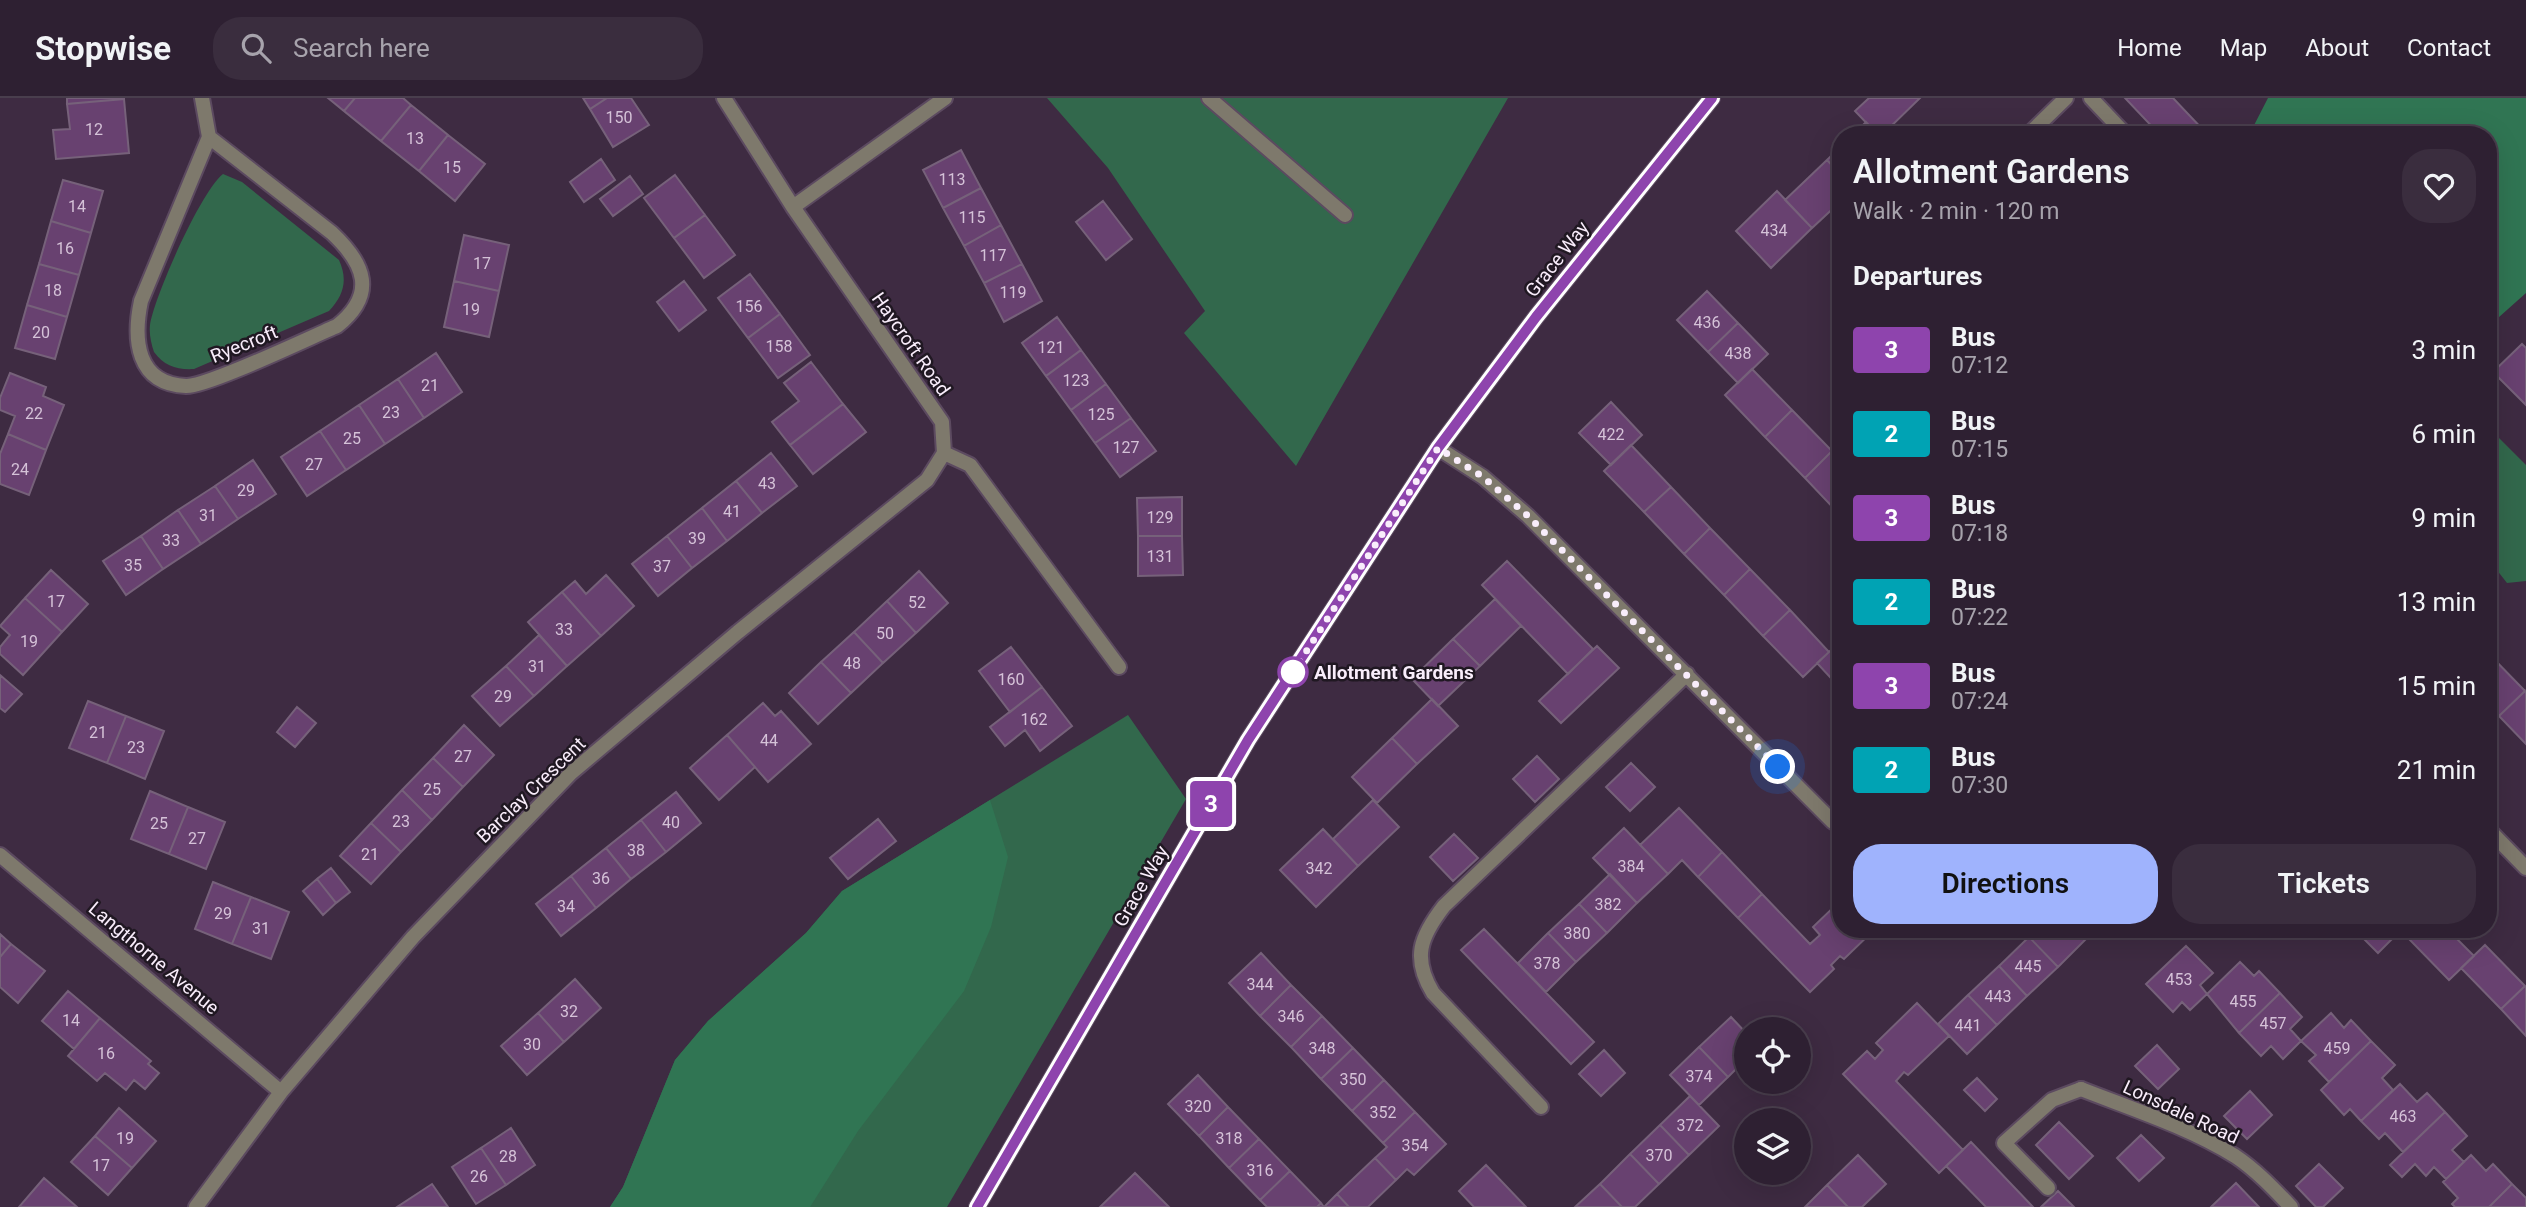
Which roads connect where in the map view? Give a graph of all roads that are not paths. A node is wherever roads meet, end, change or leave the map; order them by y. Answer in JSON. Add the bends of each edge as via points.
{"nodes":[{"id":1,"x":202,"y":98,"type":"edge"},
{"id":2,"x":724,"y":98,"type":"edge"},
{"id":3,"x":945,"y":98,"type":"edge"},
{"id":4,"x":1209,"y":98,"type":"edge"},
{"id":5,"x":1712,"y":98,"type":"edge"},
{"id":6,"x":2066,"y":98,"type":"edge"},
{"id":7,"x":2091,"y":98,"type":"edge"},
{"id":8,"x":2037,"y":126,"type":"edge"},
{"id":9,"x":2117,"y":126,"type":"edge"},
{"id":10,"x":209,"y":137,"type":"junction"},
{"id":11,"x":793,"y":207,"type":"junction"},
{"id":12,"x":1345,"y":215,"type":"dead end"},
{"id":13,"x":1438,"y":448,"type":"junction"},
{"id":14,"x":944,"y":453,"type":"junction"},
{"id":15,"x":1119,"y":667,"type":"dead end"},
{"id":16,"x":1687,"y":674,"type":"junction"},
{"id":17,"x":1832,"y":821,"type":"edge"},
{"id":18,"x":2497,"y":838,"type":"edge"},
{"id":19,"x":0,"y":855,"type":"edge"},
{"id":20,"x":2526,"y":868,"type":"edge"},
{"id":21,"x":281,"y":1092,"type":"junction"},
{"id":22,"x":1541,"y":1107,"type":"dead end"},
{"id":23,"x":2048,"y":1188,"type":"dead end"},
{"id":24,"x":196,"y":1207,"type":"edge"},
{"id":25,"x":978,"y":1207,"type":"edge"},
{"id":26,"x":2291,"y":1207,"type":"edge"}],
"edges":[{"from":1,"to":10,"type":"street"},
{"from":2,"to":11,"type":"street","name":"Haycroft Road"},
{"from":3,"to":11,"type":"street"},
{"from":4,"to":12,"type":"street"},
{"from":5,"to":13,"type":"street","name":"Grace Way","via":[[1536,317]]},
{"from":6,"to":8,"type":"street"},
{"from":7,"to":9,"type":"street"},
{"from":10,"to":10,"type":"street","name":"Ryecroft","via":[[349,249],[360,267],[363,284],[359,301],[337,326],[188,386],[158,378],[147,369],[136,328],[141,301]]},
{"from":11,"to":14,"type":"street","name":"Haycroft Road","via":[[942,422]]},
{"from":13,"to":16,"type":"street","via":[[1483,477],[1528,516]]},
{"from":13,"to":25,"type":"street","name":"Grace Way","via":[[1248,740]]},
{"from":14,"to":15,"type":"street","via":[[970,465]]},
{"from":14,"to":21,"type":"street","name":"Barclay Crescent","via":[[927,480],[571,773],[413,937]]},
{"from":16,"to":17,"type":"street"},
{"from":16,"to":22,"type":"street","via":[[1444,906],[1424,934],[1420,950],[1423,975],[1433,993]]},
{"from":18,"to":20,"type":"street"},
{"from":19,"to":21,"type":"street","name":"Langthorne Avenue"},
{"from":21,"to":24,"type":"street","name":"Barclay Crescent"},
{"from":23,"to":26,"type":"street","name":"Lonsdale Road","via":[[2004,1143],[2052,1100],[2081,1089],[2145,1113],[2235,1156]]}]}
